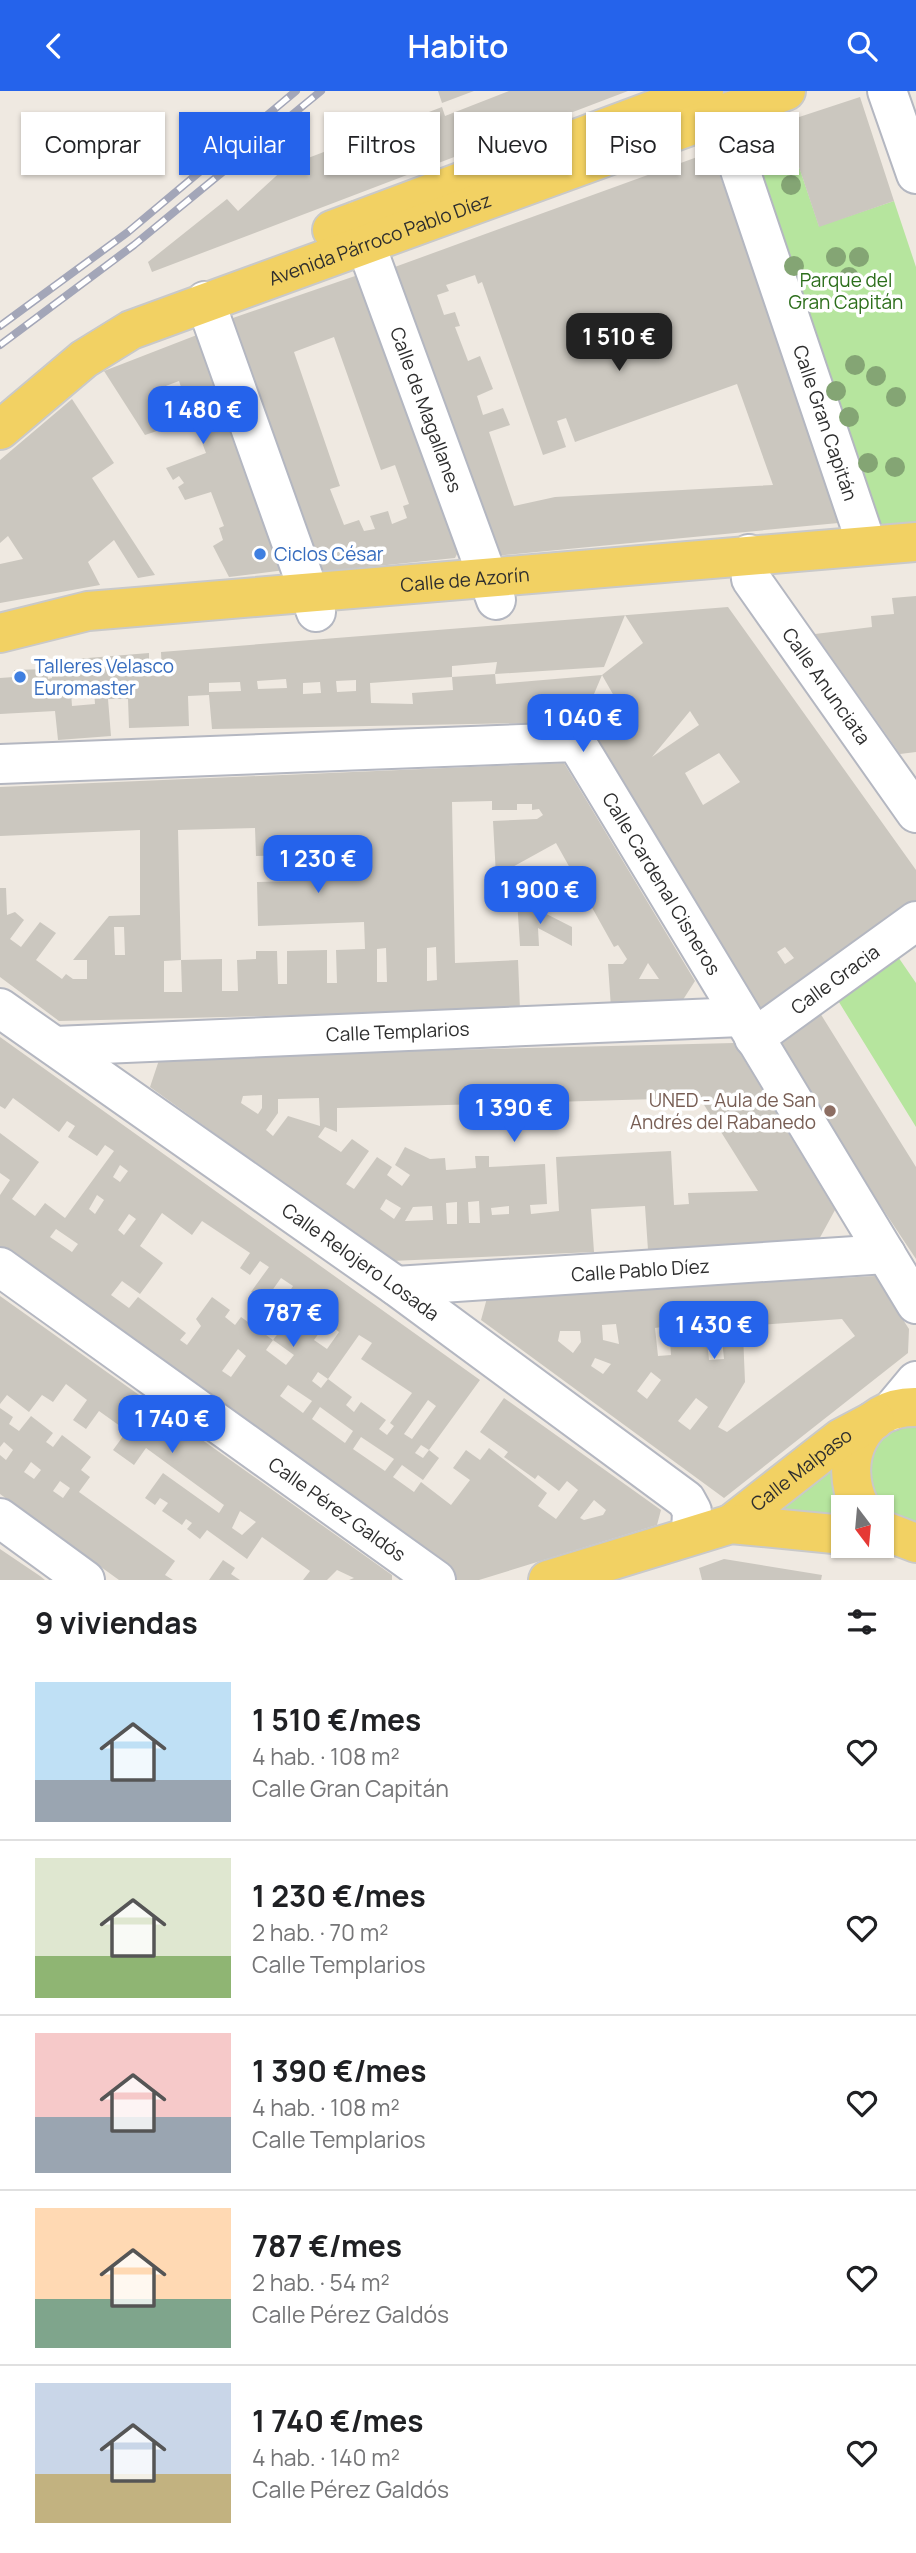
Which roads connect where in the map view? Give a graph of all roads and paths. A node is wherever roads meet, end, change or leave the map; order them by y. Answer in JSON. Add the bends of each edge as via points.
{"nodes":[{"id":1,"x":786,"y":91,"type":"edge"},
{"id":2,"x":887,"y":91,"type":"edge"},
{"id":3,"x":713,"y":103,"type":"edge"},
{"id":4,"x":916,"y":174,"type":"edge"},
{"id":5,"x":362,"y":234,"type":"junction"},
{"id":6,"x":205,"y":302,"type":"junction"},
{"id":7,"x":0,"y":395,"type":"edge"},
{"id":8,"x":0,"y":430,"type":"edge"},
{"id":9,"x":862,"y":531,"type":"dead end"},
{"id":10,"x":916,"y":541,"type":"edge"},
{"id":11,"x":916,"y":566,"type":"edge"},
{"id":12,"x":750,"y":567,"type":"junction"},
{"id":13,"x":493,"y":590,"type":"junction"},
{"id":14,"x":313,"y":603,"type":"junction"},
{"id":15,"x":9,"y":632,"type":"edge"},
{"id":16,"x":0,"y":764,"type":"edge"},
{"id":17,"x":916,"y":813,"type":"edge"},
{"id":18,"x":916,"y":921,"type":"edge"},
{"id":19,"x":0,"y":1008,"type":"edge"},
{"id":20,"x":748,"y":1027,"type":"junction"},
{"id":21,"x":55,"y":1046,"type":"junction"},
{"id":22,"x":886,"y":1254,"type":"junction"},
{"id":23,"x":0,"y":1267,"type":"edge"},
{"id":24,"x":396,"y":1286,"type":"junction"},
{"id":25,"x":916,"y":1304,"type":"edge"},
{"id":26,"x":916,"y":1381,"type":"edge"},
{"id":27,"x":894,"y":1413,"type":"edge"},
{"id":28,"x":856,"y":1495,"type":"edge"},
{"id":29,"x":0,"y":1518,"type":"edge"},
{"id":30,"x":731,"y":1524,"type":"junction"},
{"id":31,"x":831,"y":1534,"type":"edge"},
{"id":32,"x":691,"y":1535,"type":"junction"},
{"id":33,"x":85,"y":1580,"type":"edge"},
{"id":34,"x":436,"y":1580,"type":"edge"},
{"id":35,"x":548,"y":1580,"type":"edge"}],
"edges":[{"from":1,"to":3,"type":"main road","name":"Avenida Párroco Pablo Díez"},
{"from":2,"to":4,"type":"street"},
{"from":3,"to":5,"type":"main road","name":"Avenida Párroco Pablo Díez"},
{"from":3,"to":9,"type":"street","name":"Calle Gran Capitán"},
{"from":5,"to":6,"type":"main road","name":"Avenida Párroco Pablo Díez"},
{"from":5,"to":7,"type":"main road","name":"Avenida Párroco Pablo Díez","via":[[126,305]]},
{"from":5,"to":13,"type":"street","name":"Calle de Magallanes"},
{"from":6,"to":8,"type":"main road","name":"Avenida Párroco Pablo Díez","via":[[131,330],[85,359]]},
{"from":6,"to":14,"type":"street"},
{"from":10,"to":12,"type":"main road","name":"Calle de Azorín"},
{"from":11,"to":12,"type":"main road","name":"Calle de Azorín"},
{"from":12,"to":13,"type":"main road","name":"Calle de Azorín"},
{"from":12,"to":17,"type":"street","name":"Calle Anunciata"},
{"from":13,"to":14,"type":"main road","name":"Calle de Azorín"},
{"from":14,"to":15,"type":"main road","name":"Calle de Azorín","via":[[41,636]]},
{"from":16,"to":20,"type":"street","name":"Calle Cardenal Cisneros","via":[[576,742]]},
{"from":18,"to":20,"type":"street","name":"Calle Gracia"},
{"from":19,"to":21,"type":"street","name":"Calle Relojero Losada"},
{"from":20,"to":21,"type":"street","name":"Calle Templarios"},
{"from":20,"to":22,"type":"street","name":"Calle Cardenal Cisneros"},
{"from":21,"to":24,"type":"street","name":"Calle Relojero Losada"},
{"from":22,"to":24,"type":"street","name":"Calle Pablo Díez"},
{"from":22,"to":25,"type":"street","name":"Calle Cardenal Cisneros"},
{"from":23,"to":34,"type":"street","name":"Calle Pérez Galdós"},
{"from":24,"to":32,"type":"street","name":"Calle Relojero Losada","via":[[686,1500],[692,1511]]},
{"from":26,"to":27,"type":"street","name":"Calle Malpaso"},
{"from":27,"to":28,"type":"main road","via":[[852,1449]]},
{"from":27,"to":30,"type":"main road","name":"Calle Malpaso","via":[[841,1438]]},
{"from":29,"to":33,"type":"street"},
{"from":30,"to":31,"type":"main road"},
{"from":30,"to":32,"type":"main road"},
{"from":32,"to":35,"type":"main road"}]}
